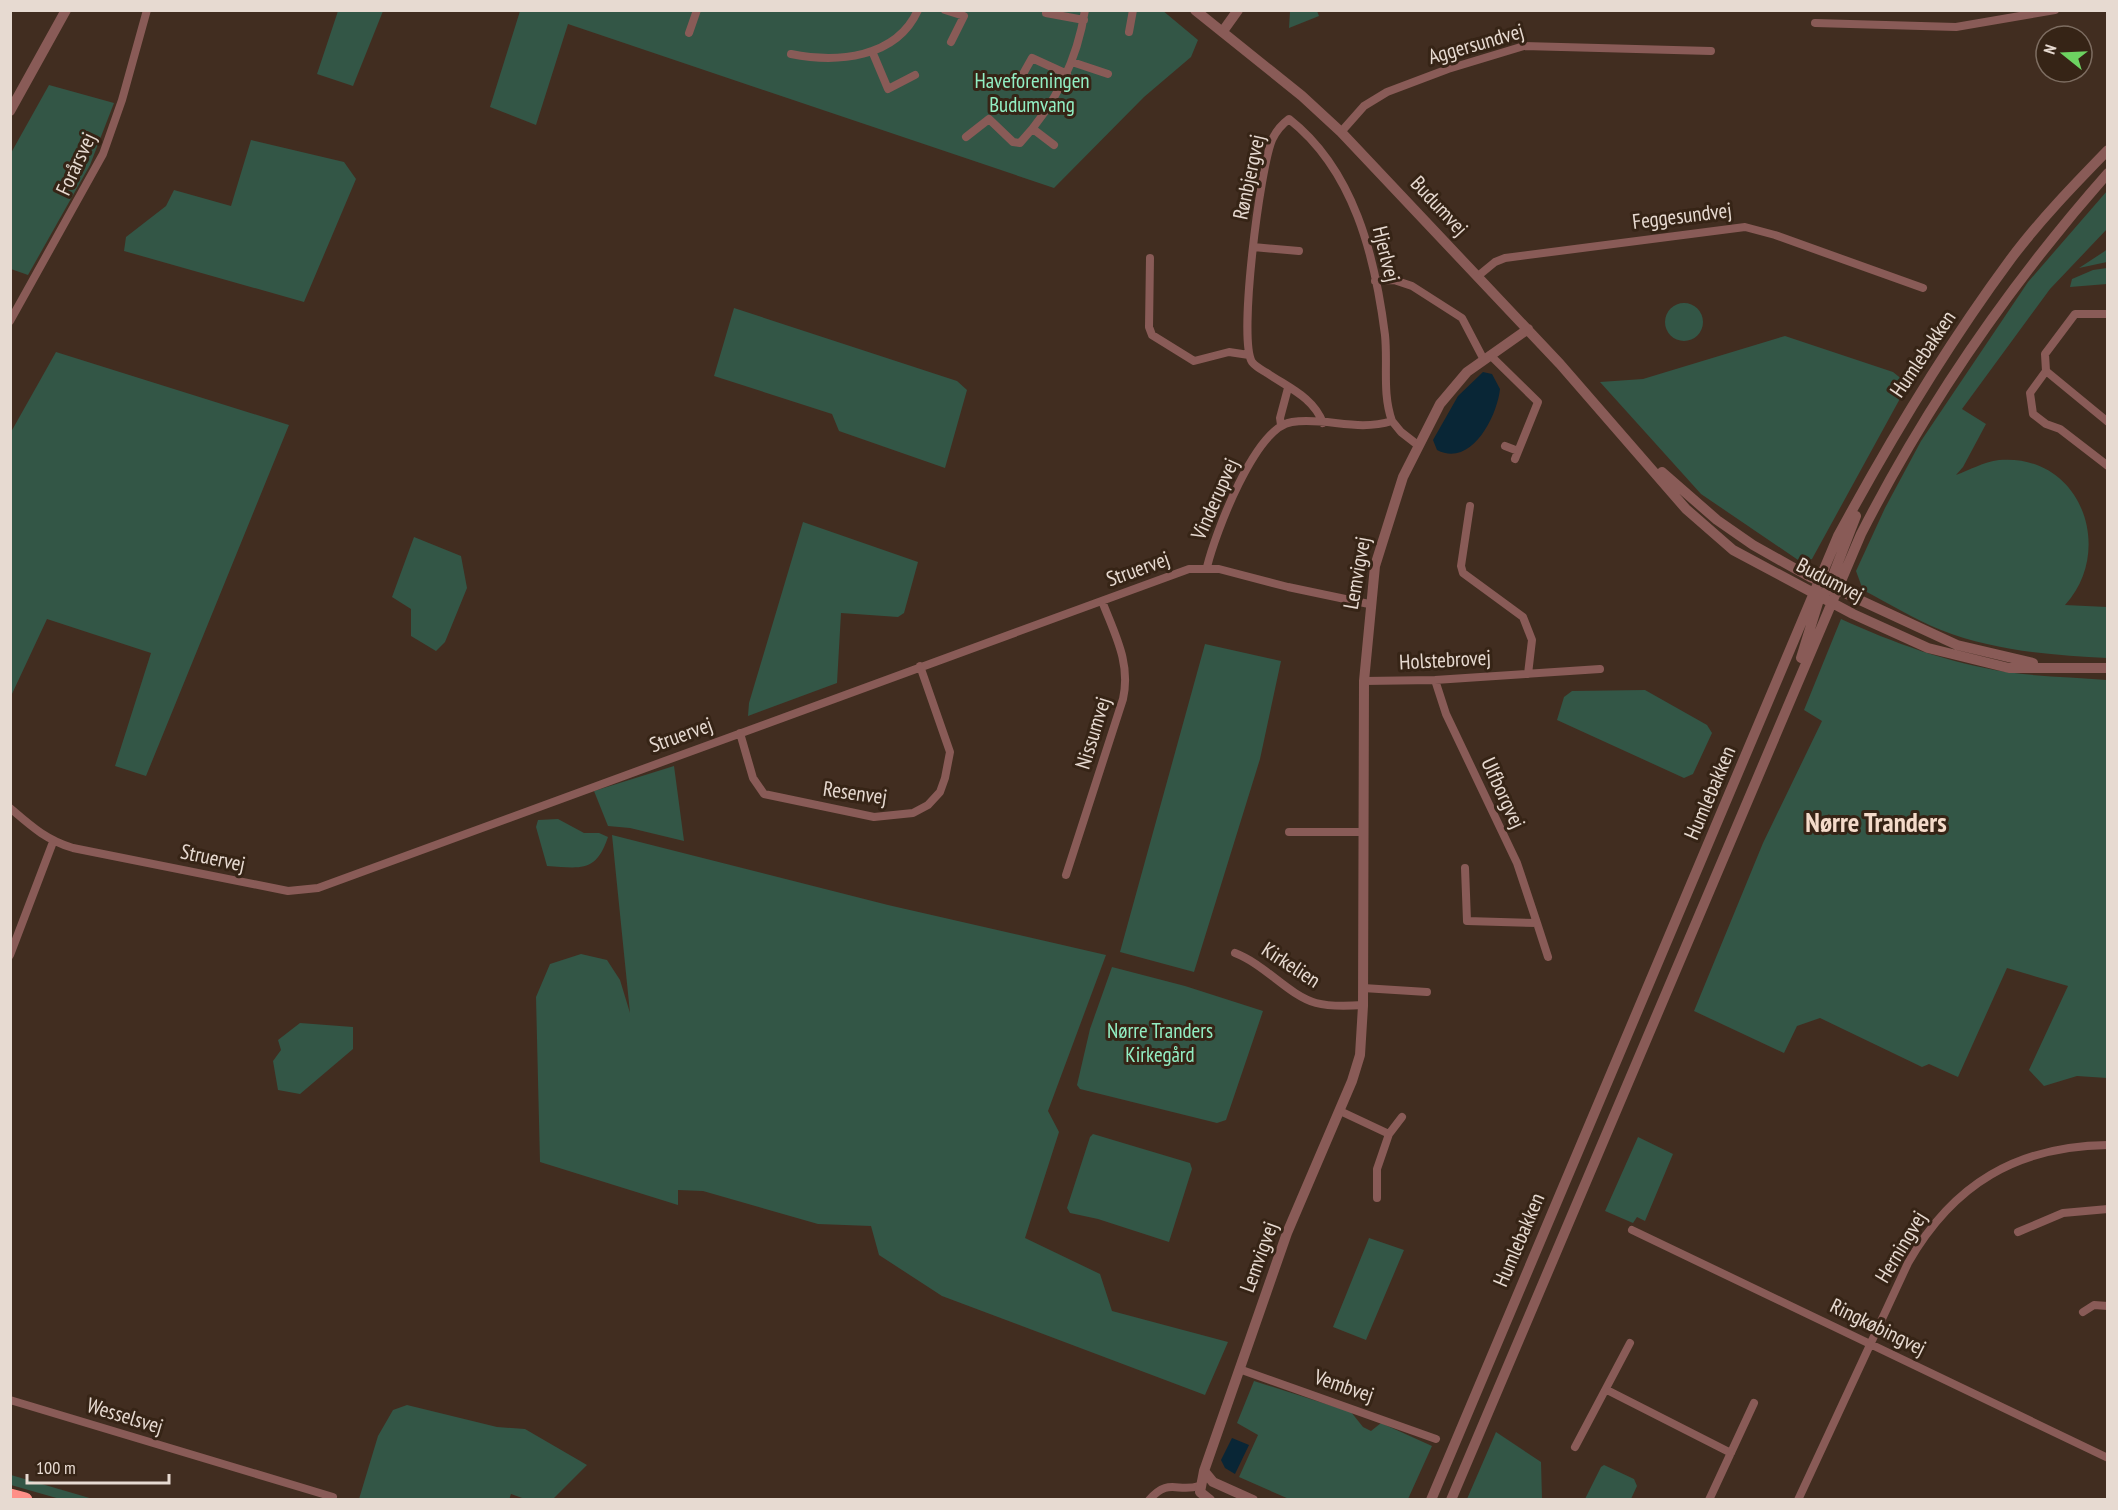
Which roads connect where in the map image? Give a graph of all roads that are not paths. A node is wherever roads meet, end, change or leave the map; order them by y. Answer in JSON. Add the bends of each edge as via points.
{"nodes":[{"id":1,"x":66,"y":10,"type":"edge"},
{"id":2,"x":147,"y":10,"type":"edge"},
{"id":3,"x":697,"y":10,"type":"edge"},
{"id":4,"x":918,"y":10,"type":"edge"},
{"id":5,"x":945,"y":10,"type":"edge"},
{"id":6,"x":1047,"y":10,"type":"edge"},
{"id":7,"x":1132,"y":10,"type":"edge"},
{"id":8,"x":1195,"y":10,"type":"edge"},
{"id":9,"x":1238,"y":10,"type":"edge"},
{"id":10,"x":2055,"y":10,"type":"edge"},
{"id":11,"x":1084,"y":15,"type":"edge"},
{"id":12,"x":1815,"y":23,"type":"dead end"},
{"id":13,"x":1223,"y":31,"type":"junction"},
{"id":14,"x":1130,"y":32,"type":"dead end"},
{"id":15,"x":689,"y":33,"type":"dead end"},
{"id":16,"x":951,"y":42,"type":"dead end"},
{"id":17,"x":872,"y":51,"type":"junction"},
{"id":18,"x":1711,"y":51,"type":"dead end"},
{"id":19,"x":790,"y":54,"type":"dead end"},
{"id":20,"x":1072,"y":62,"type":"junction"},
{"id":21,"x":1067,"y":74,"type":"junction"},
{"id":22,"x":1107,"y":74,"type":"dead end"},
{"id":23,"x":915,"y":75,"type":"dead end"},
{"id":24,"x":1019,"y":81,"type":"dead end"},
{"id":25,"x":10,"y":111,"type":"edge"},
{"id":26,"x":1289,"y":119,"type":"joint"},
{"id":27,"x":1033,"y":129,"type":"junction"},
{"id":28,"x":1341,"y":132,"type":"junction"},
{"id":29,"x":966,"y":137,"type":"dead end"},
{"id":30,"x":1054,"y":145,"type":"dead end"},
{"id":31,"x":2108,"y":150,"type":"edge"},
{"id":32,"x":2108,"y":173,"type":"edge"},
{"id":33,"x":1253,"y":247,"type":"junction"},
{"id":34,"x":1299,"y":251,"type":"dead end"},
{"id":35,"x":1150,"y":258,"type":"dead end"},
{"id":36,"x":1478,"y":276,"type":"junction"},
{"id":37,"x":1375,"y":280,"type":"junction"},
{"id":38,"x":1923,"y":288,"type":"dead end"},
{"id":39,"x":2108,"y":314,"type":"edge"},
{"id":40,"x":10,"y":321,"type":"edge"},
{"id":41,"x":1528,"y":329,"type":"junction"},
{"id":42,"x":1250,"y":355,"type":"junction"},
{"id":43,"x":1487,"y":357,"type":"junction"},
{"id":44,"x":2046,"y":371,"type":"junction"},
{"id":45,"x":1288,"y":388,"type":"junction"},
{"id":46,"x":1392,"y":421,"type":"junction"},
{"id":47,"x":2108,"y":422,"type":"edge"},
{"id":48,"x":1323,"y":423,"type":"junction"},
{"id":49,"x":1281,"y":425,"type":"junction"},
{"id":50,"x":1419,"y":446,"type":"junction"},
{"id":51,"x":1505,"y":446,"type":"dead end"},
{"id":52,"x":1635,"y":448,"type":"junction"},
{"id":53,"x":2108,"y":466,"type":"edge"},
{"id":54,"x":1470,"y":506,"type":"dead end"},
{"id":55,"x":1207,"y":567,"type":"junction"},
{"id":56,"x":1828,"y":585,"type":"junction"},
{"id":57,"x":1816,"y":596,"type":"junction"},
{"id":58,"x":1102,"y":601,"type":"junction"},
{"id":59,"x":1831,"y":603,"type":"junction"},
{"id":60,"x":1369,"y":604,"type":"junction"},
{"id":61,"x":920,"y":666,"type":"junction"},
{"id":62,"x":2049,"y":666,"type":"junction"},
{"id":63,"x":2108,"y":668,"type":"edge"},
{"id":64,"x":1600,"y":669,"type":"dead end"},
{"id":65,"x":1528,"y":674,"type":"junction"},
{"id":66,"x":1435,"y":680,"type":"junction"},
{"id":67,"x":1364,"y":681,"type":"junction"},
{"id":68,"x":1782,"y":718,"type":"junction"},
{"id":69,"x":740,"y":733,"type":"junction"},
{"id":70,"x":10,"y":808,"type":"edge"},
{"id":71,"x":1289,"y":832,"type":"dead end"},
{"id":72,"x":1362,"y":832,"type":"junction"},
{"id":73,"x":53,"y":842,"type":"junction"},
{"id":74,"x":1465,"y":868,"type":"dead end"},
{"id":75,"x":1066,"y":875,"type":"dead end"},
{"id":76,"x":1537,"y":922,"type":"junction"},
{"id":77,"x":1235,"y":953,"type":"dead end"},
{"id":78,"x":10,"y":954,"type":"edge"},
{"id":79,"x":1548,"y":957,"type":"dead end"},
{"id":80,"x":1364,"y":988,"type":"junction"},
{"id":81,"x":1427,"y":992,"type":"dead end"},
{"id":82,"x":1363,"y":1005,"type":"junction"},
{"id":83,"x":1340,"y":1111,"type":"junction"},
{"id":84,"x":1402,"y":1117,"type":"dead end"},
{"id":85,"x":1389,"y":1134,"type":"junction"},
{"id":86,"x":2108,"y":1145,"type":"edge"},
{"id":87,"x":1377,"y":1198,"type":"dead end"},
{"id":88,"x":2108,"y":1209,"type":"edge"},
{"id":89,"x":1632,"y":1230,"type":"dead end"},
{"id":90,"x":2018,"y":1232,"type":"dead end"},
{"id":91,"x":2108,"y":1306,"type":"edge"},
{"id":92,"x":2083,"y":1312,"type":"dead end"},
{"id":93,"x":1630,"y":1343,"type":"dead end"},
{"id":94,"x":1871,"y":1343,"type":"junction"},
{"id":95,"x":1239,"y":1369,"type":"junction"},
{"id":96,"x":1607,"y":1390,"type":"junction"},
{"id":97,"x":10,"y":1400,"type":"edge"},
{"id":98,"x":1754,"y":1403,"type":"dead end"},
{"id":99,"x":1436,"y":1439,"type":"dead end"},
{"id":100,"x":1575,"y":1447,"type":"dead end"},
{"id":101,"x":1731,"y":1453,"type":"junction"},
{"id":102,"x":2108,"y":1458,"type":"edge"},
{"id":103,"x":1204,"y":1471,"type":"junction"},
{"id":104,"x":1199,"y":1486,"type":"junction"},
{"id":105,"x":10,"y":1496,"type":"edge"},
{"id":106,"x":333,"y":1497,"type":"dead end"},
{"id":107,"x":25,"y":1500,"type":"edge"},
{"id":108,"x":1149,"y":1500,"type":"edge"},
{"id":109,"x":1210,"y":1500,"type":"edge"},
{"id":110,"x":1253,"y":1500,"type":"edge"},
{"id":111,"x":1431,"y":1500,"type":"edge"},
{"id":112,"x":1451,"y":1500,"type":"edge"},
{"id":113,"x":1709,"y":1500,"type":"edge"},
{"id":114,"x":1798,"y":1500,"type":"edge"}],
"edges":[{"from":1,"to":25,"type":"street"},
{"from":2,"to":40,"type":"street","name":"Forårsvej","via":[[103,154]]},
{"from":3,"to":15,"type":"street"},
{"from":4,"to":17,"type":"street","via":[[904,31]]},
{"from":5,"to":16,"type":"street","via":[[964,16]]},
{"from":6,"to":11,"type":"street","via":[[1046,13]]},
{"from":7,"to":14,"type":"street"},
{"from":8,"to":13,"type":"street","name":"Budumvej"},
{"from":9,"to":13,"type":"street"},
{"from":10,"to":12,"type":"street","via":[[1956,27]]},
{"from":11,"to":20,"type":"street"},
{"from":13,"to":28,"type":"street","name":"Budumvej"},
{"from":17,"to":19,"type":"street","via":[[828,59]]},
{"from":17,"to":23,"type":"street","via":[[888,89]]},
{"from":18,"to":28,"type":"street","name":"Aggersundvej","via":[[1524,46],[1388,92],[1364,106]]},
{"from":20,"to":21,"type":"street"},
{"from":20,"to":22,"type":"street"},
{"from":21,"to":24,"type":"street","via":[[1032,58]]},
{"from":21,"to":27,"type":"street"},
{"from":26,"to":33,"type":"street","name":"Rønbjergvej","via":[[1278,128],[1271,142]]},
{"from":26,"to":37,"type":"street","name":"Hjerlvej","via":[[1311,137],[1340,175],[1360,225]]},
{"from":27,"to":29,"type":"street","via":[[1016,144],[989,119]]},
{"from":27,"to":30,"type":"street"},
{"from":28,"to":36,"type":"street","name":"Budumvej"},
{"from":31,"to":56,"type":"street","name":"Humlebakken","via":[[2011,258],[1927,381],[1875,469]]},
{"from":32,"to":56,"type":"street","name":"Humlebakken","via":[[1997,309],[1937,397]]},
{"from":33,"to":34,"type":"street","name":"Rønbjergvej"},
{"from":33,"to":42,"type":"street","name":"Rønbjergvej"},
{"from":35,"to":42,"type":"street","via":[[1152,334],[1194,361],[1229,352]]},
{"from":36,"to":38,"type":"street","name":"Feggesundvej","via":[[1505,258],[1745,227]]},
{"from":36,"to":41,"type":"street","name":"Budumvej"},
{"from":37,"to":43,"type":"street","via":[[1394,280],[1412,286],[1462,318]]},
{"from":37,"to":46,"type":"street","name":"Hjerlvej"},
{"from":39,"to":44,"type":"street","via":[[2075,314],[2045,354]]},
{"from":41,"to":43,"type":"street","name":"Lemvigvej"},
{"from":41,"to":52,"type":"street","name":"Budumvej"},
{"from":42,"to":45,"type":"street","via":[[1257,366]]},
{"from":43,"to":50,"type":"street","name":"Lemvigvej","via":[[1467,372],[1440,404]]},
{"from":43,"to":51,"type":"street","via":[[1538,402],[1517,455]]},
{"from":44,"to":47,"type":"street"},
{"from":44,"to":53,"type":"street","via":[[2030,393],[2033,414],[2060,429]]},
{"from":45,"to":48,"type":"street","via":[[1311,401]]},
{"from":45,"to":49,"type":"street"},
{"from":46,"to":48,"type":"street","via":[[1361,427]]},
{"from":46,"to":50,"type":"street"},
{"from":48,"to":49,"type":"street"},
{"from":49,"to":55,"type":"street","name":"Vinderupvej","via":[[1253,457]]},
{"from":50,"to":60,"type":"street","name":"Lemvigvej","via":[[1403,477],[1384,532]]},
{"from":52,"to":56,"type":"street","name":"Budumvej","via":[[1717,520],[1753,545]]},
{"from":52,"to":57,"type":"street","name":"Budumvej","via":[[1712,534]]},
{"from":54,"to":65,"type":"street","via":[[1463,573],[1523,617],[1532,640]]},
{"from":55,"to":58,"type":"street","name":"Struervej","via":[[1189,569]]},
{"from":55,"to":60,"type":"street","name":"Struervej"},
{"from":56,"to":57,"type":"street","name":"Humlebakken"},
{"from":56,"to":59,"type":"street","name":"Humlebakken"},
{"from":56,"to":62,"type":"street","name":"Budumvej","via":[[1957,645]]},
{"from":57,"to":59,"type":"street","name":"Budumvej"},
{"from":57,"to":68,"type":"street"},
{"from":57,"to":111,"type":"street","name":"Humlebakken"},
{"from":58,"to":61,"type":"street","name":"Struervej"},
{"from":58,"to":75,"type":"street","name":"Nissumvej","via":[[1128,679]]},
{"from":59,"to":62,"type":"street","name":"Budumvej","via":[[1936,651],[2009,668]]},
{"from":59,"to":68,"type":"street","name":"Humlebakken"},
{"from":60,"to":67,"type":"street","name":"Lemvigvej"},
{"from":61,"to":69,"type":"street","name":"Struervej"},
{"from":61,"to":69,"type":"street","name":"Resenvej","via":[[944,732],[950,762],[940,792],[913,813],[874,817],[765,794],[753,778]]},
{"from":62,"to":63,"type":"street","name":"Budumvej"},
{"from":64,"to":65,"type":"street","name":"Holstebrovej"},
{"from":65,"to":66,"type":"street","name":"Holstebrovej"},
{"from":66,"to":67,"type":"street","name":"Holstebrovej"},
{"from":66,"to":76,"type":"street","name":"Ulfborgvej","via":[[1446,714],[1516,863]]},
{"from":67,"to":72,"type":"street","name":"Lemvigvej"},
{"from":68,"to":112,"type":"street","name":"Humlebakken"},
{"from":69,"to":73,"type":"street","name":"Struervej","via":[[318,888],[277,889]]},
{"from":70,"to":73,"type":"street","name":"Struervej"},
{"from":71,"to":72,"type":"street"},
{"from":72,"to":80,"type":"street","name":"Lemvigvej"},
{"from":73,"to":78,"type":"street"},
{"from":74,"to":76,"type":"street","via":[[1467,921]]},
{"from":76,"to":79,"type":"street","name":"Ulfborgvej"},
{"from":77,"to":82,"type":"street","name":"Kirkelien","via":[[1258,964],[1308,1000]]},
{"from":80,"to":81,"type":"street"},
{"from":80,"to":82,"type":"street","name":"Lemvigvej"},
{"from":82,"to":83,"type":"street","name":"Lemvigvej","via":[[1360,1054]]},
{"from":83,"to":85,"type":"street"},
{"from":83,"to":95,"type":"street","name":"Lemvigvej","via":[[1287,1233]]},
{"from":84,"to":85,"type":"street"},
{"from":85,"to":87,"type":"street","via":[[1377,1170]]},
{"from":86,"to":94,"type":"street","name":"Herningvej","via":[[2060,1149],[2024,1158],[1970,1188],[1923,1236]]},
{"from":88,"to":90,"type":"street","via":[[2063,1213]]},
{"from":89,"to":94,"type":"street","name":"Ringkøbingvej"},
{"from":91,"to":92,"type":"street","via":[[2094,1305]]},
{"from":93,"to":96,"type":"street"},
{"from":94,"to":102,"type":"street","name":"Ringkøbingvej"},
{"from":94,"to":114,"type":"street","name":"Herningvej"},
{"from":95,"to":99,"type":"street","name":"Vembvej"},
{"from":95,"to":103,"type":"street","name":"Lemvigvej"},
{"from":96,"to":100,"type":"street"},
{"from":96,"to":101,"type":"street"},
{"from":97,"to":106,"type":"street","name":"Wesselsvej"},
{"from":98,"to":101,"type":"street"},
{"from":101,"to":113,"type":"street"},
{"from":103,"to":104,"type":"street","name":"Lemvigvej"},
{"from":103,"to":110,"type":"street","via":[[1213,1482]]},
{"from":104,"to":108,"type":"street","via":[[1162,1487]]},
{"from":104,"to":109,"type":"street"},
{"from":105,"to":107,"type":"highway"}]}
